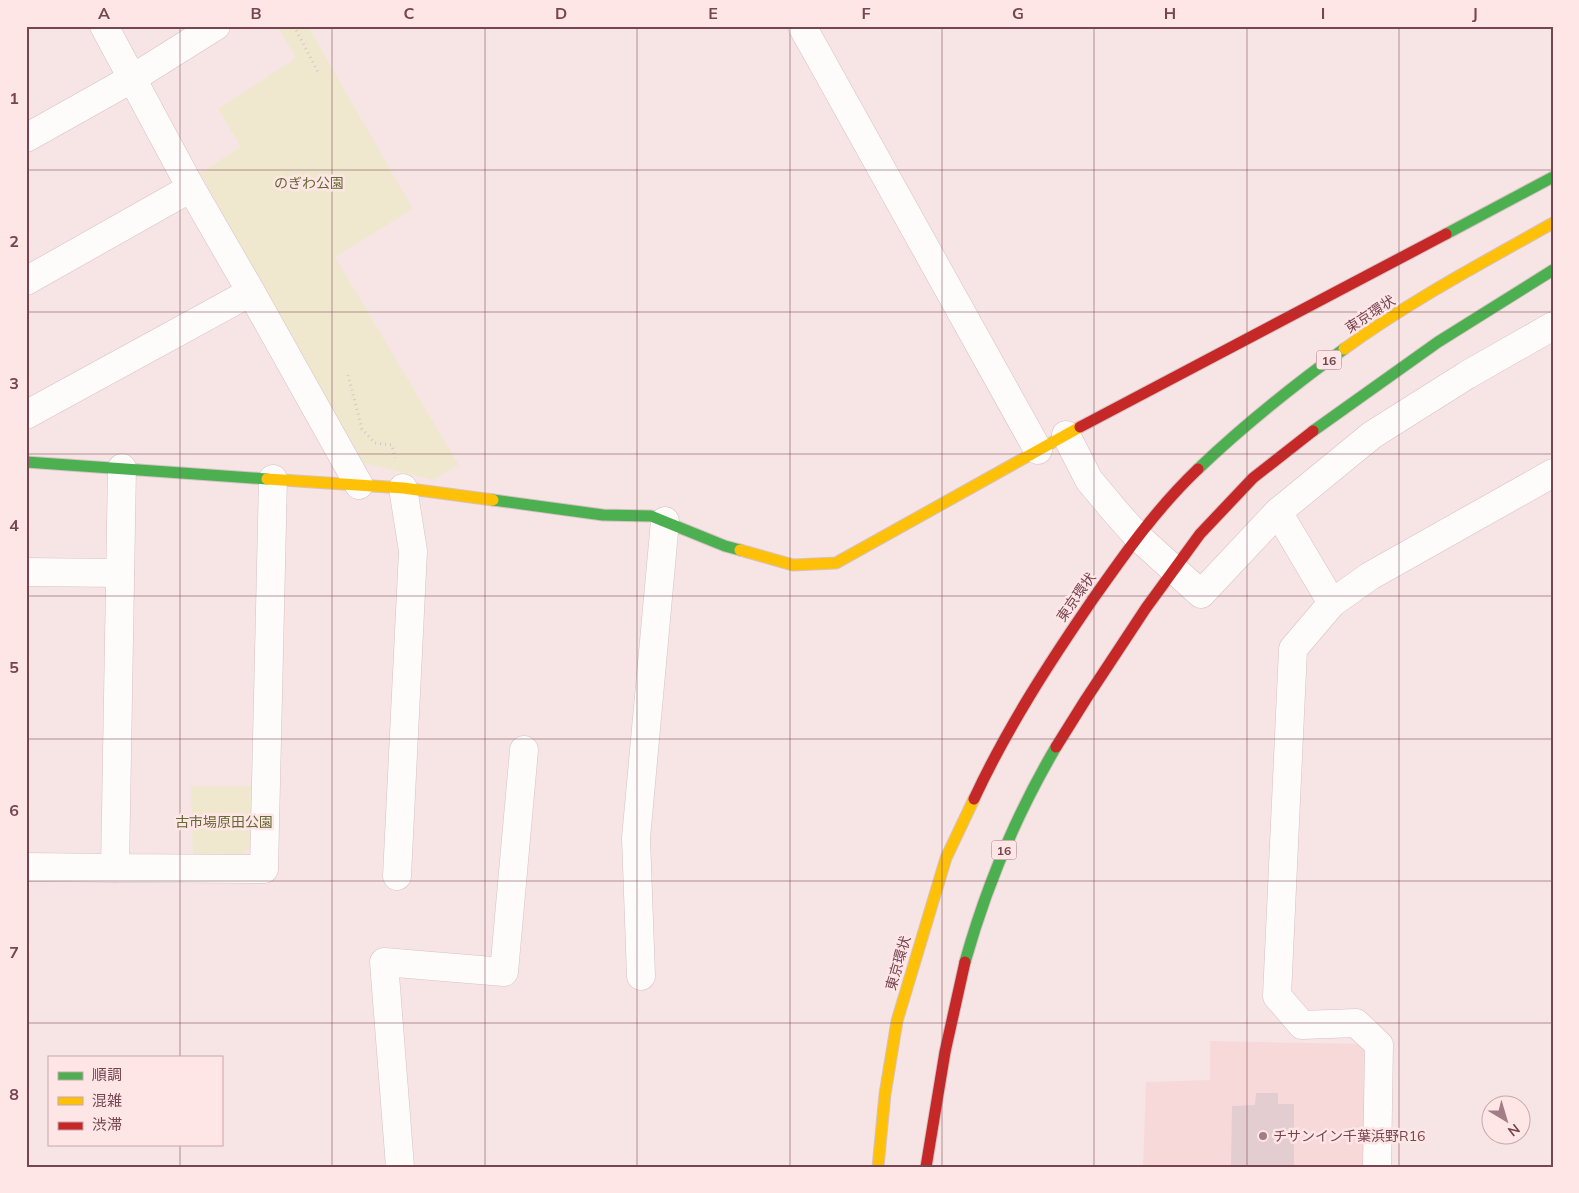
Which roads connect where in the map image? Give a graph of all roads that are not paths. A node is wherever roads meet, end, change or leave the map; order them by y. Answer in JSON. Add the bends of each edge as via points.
{"nodes":[{"id":1,"x":104,"y":26,"type":"edge"},
{"id":2,"x":216,"y":26,"type":"edge"},
{"id":3,"x":802,"y":26,"type":"edge"},
{"id":4,"x":133,"y":78,"type":"junction"},
{"id":5,"x":26,"y":138,"type":"edge"},
{"id":6,"x":1553,"y":177,"type":"edge"},
{"id":7,"x":191,"y":188,"type":"junction"},
{"id":8,"x":1553,"y":223,"type":"edge"},
{"id":9,"x":1553,"y":270,"type":"edge"},
{"id":10,"x":26,"y":282,"type":"edge"},
{"id":11,"x":251,"y":292,"type":"junction"},
{"id":12,"x":1553,"y":326,"type":"edge"},
{"id":13,"x":26,"y":415,"type":"edge"},
{"id":14,"x":1066,"y":435,"type":"junction"},
{"id":15,"x":1038,"y":450,"type":"junction"},
{"id":16,"x":26,"y":462,"type":"edge"},
{"id":17,"x":122,"y":468,"type":"junction"},
{"id":18,"x":1553,"y":473,"type":"edge"},
{"id":19,"x":273,"y":479,"type":"junction"},
{"id":20,"x":359,"y":485,"type":"junction"},
{"id":21,"x":403,"y":488,"type":"junction"},
{"id":22,"x":1278,"y":512,"type":"junction"},
{"id":23,"x":665,"y":521,"type":"junction"},
{"id":24,"x":1137,"y":536,"type":"junction"},
{"id":25,"x":1171,"y":569,"type":"junction"},
{"id":26,"x":26,"y":572,"type":"edge"},
{"id":27,"x":120,"y":573,"type":"junction"},
{"id":28,"x":1332,"y":603,"type":"junction"},
{"id":29,"x":524,"y":750,"type":"dead end"},
{"id":30,"x":26,"y":867,"type":"edge"},
{"id":31,"x":115,"y":868,"type":"junction"},
{"id":32,"x":397,"y":876,"type":"dead end"},
{"id":33,"x":641,"y":976,"type":"dead end"},
{"id":34,"x":400,"y":1167,"type":"edge"},
{"id":35,"x":878,"y":1167,"type":"edge"},
{"id":36,"x":926,"y":1167,"type":"edge"},
{"id":37,"x":1377,"y":1167,"type":"edge"}],
"edges":[{"from":1,"to":4,"type":"street"},
{"from":2,"to":4,"type":"street"},
{"from":3,"to":15,"type":"street"},
{"from":4,"to":5,"type":"street"},
{"from":4,"to":7,"type":"street"},
{"from":6,"to":14,"type":"main road"},
{"from":7,"to":10,"type":"street"},
{"from":7,"to":11,"type":"street"},
{"from":8,"to":24,"type":"main road","name":"東京環状","number":"16","via":[[1400,312],[1307,376],[1232,436],[1184,482]]},
{"from":9,"to":25,"type":"main road","number":"16","via":[[1424,350],[1292,447],[1232,498]]},
{"from":11,"to":13,"type":"street"},
{"from":11,"to":20,"type":"street"},
{"from":12,"to":22,"type":"street","via":[[1467,375],[1372,436]]},
{"from":14,"to":15,"type":"main road"},
{"from":14,"to":24,"type":"street","via":[[1089,480]]},
{"from":15,"to":23,"type":"main road","via":[[836,563],[793,565],[726,546]]},
{"from":16,"to":17,"type":"main road"},
{"from":17,"to":19,"type":"main road"},
{"from":17,"to":27,"type":"street"},
{"from":18,"to":28,"type":"street","via":[[1370,576]]},
{"from":19,"to":20,"type":"main road"},
{"from":19,"to":31,"type":"street","via":[[264,869]]},
{"from":20,"to":21,"type":"main road"},
{"from":21,"to":23,"type":"main road","via":[[603,515],[652,516]]},
{"from":21,"to":32,"type":"street","via":[[413,551]]},
{"from":22,"to":25,"type":"street","via":[[1201,594]]},
{"from":22,"to":28,"type":"street"},
{"from":23,"to":33,"type":"street","via":[[636,838]]},
{"from":24,"to":25,"type":"street"},
{"from":24,"to":35,"type":"main road","name":"東京環状","number":"16","via":[[1050,661],[994,756],[946,858],[897,1021]]},
{"from":25,"to":36,"type":"main road","number":"16","via":[[1094,685],[1034,785],[997,866],[966,958],[946,1039]]},
{"from":26,"to":27,"type":"street"},
{"from":27,"to":31,"type":"street"},
{"from":28,"to":37,"type":"street","via":[[1293,649],[1277,996],[1302,1024],[1356,1023],[1379,1046]]},
{"from":29,"to":34,"type":"street","via":[[504,972],[384,962]]},
{"from":30,"to":31,"type":"street"}]}
